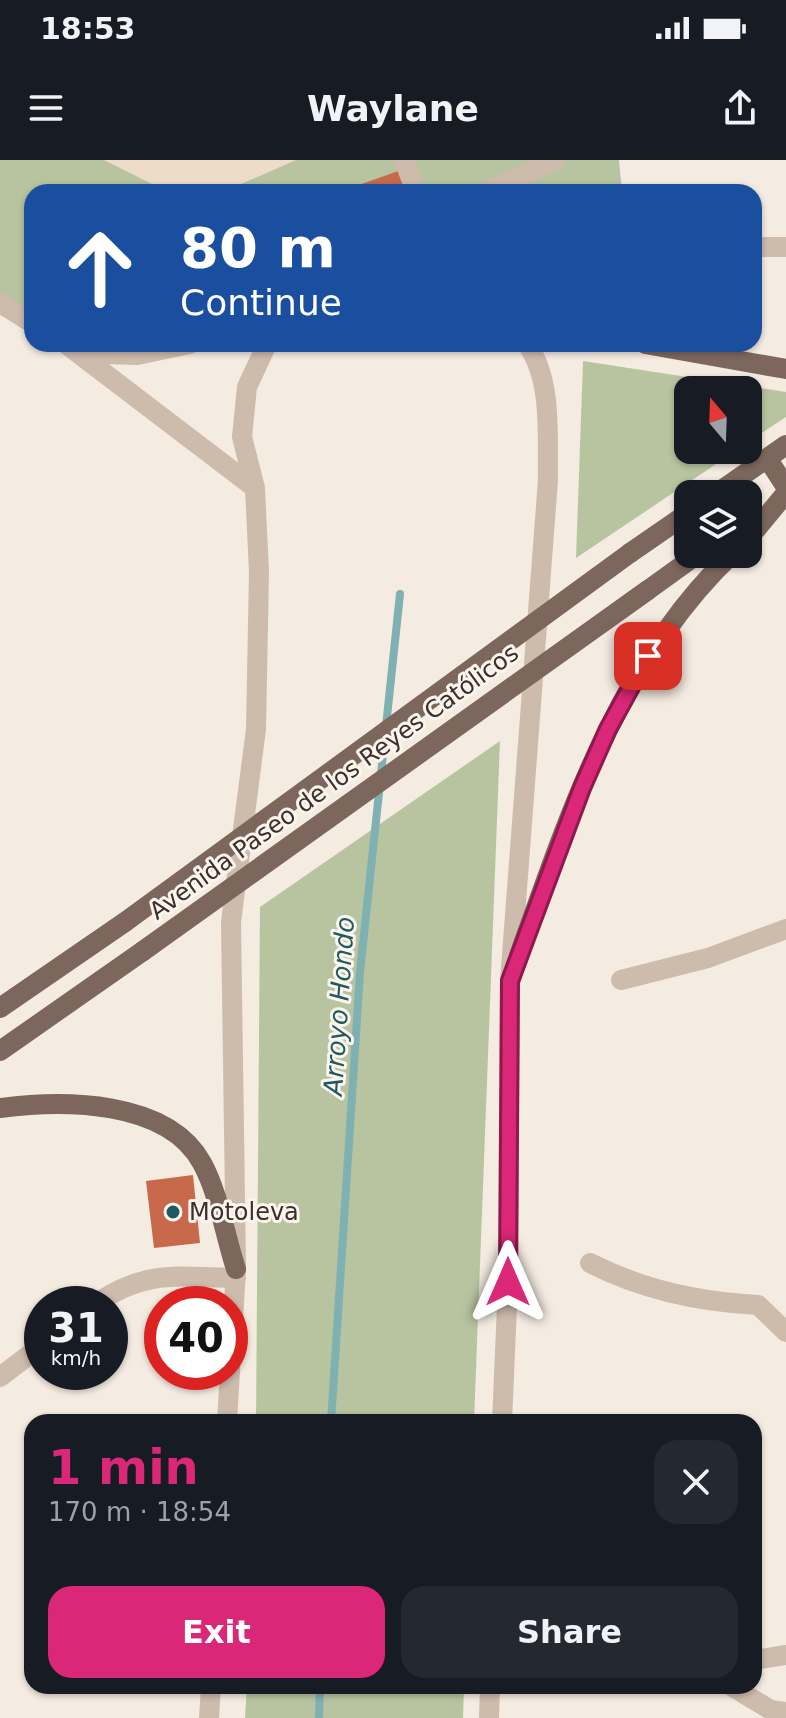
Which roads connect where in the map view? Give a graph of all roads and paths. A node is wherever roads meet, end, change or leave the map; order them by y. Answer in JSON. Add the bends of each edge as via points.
{"nodes":[{"id":1,"x":404,"y":160,"type":"edge"},
{"id":2,"x":555,"y":160,"type":"edge"},
{"id":3,"x":413,"y":184,"type":"edge"},
{"id":4,"x":504,"y":184,"type":"edge"},
{"id":5,"x":762,"y":247,"type":"edge"},
{"id":6,"x":786,"y":247,"type":"edge"},
{"id":7,"x":0,"y":303,"type":"edge"},
{"id":8,"x":24,"y":318,"type":"edge"},
{"id":9,"x":78,"y":352,"type":"edge"},
{"id":10,"x":106,"y":352,"type":"edge"},
{"id":11,"x":151,"y":352,"type":"edge"},
{"id":12,"x":263,"y":352,"type":"edge"},
{"id":13,"x":532,"y":352,"type":"edge"},
{"id":14,"x":690,"y":352,"type":"edge"},
{"id":15,"x":786,"y":369,"type":"edge"},
{"id":16,"x":786,"y":445,"type":"edge"},
{"id":17,"x":767,"y":458,"type":"junction"},
{"id":18,"x":736,"y":480,"type":"edge"},
{"id":19,"x":255,"y":488,"type":"junction"},
{"id":20,"x":786,"y":490,"type":"edge"},
{"id":21,"x":762,"y":508,"type":"edge"},
{"id":22,"x":762,"y":521,"type":"edge"},
{"id":23,"x":674,"y":523,"type":"edge"},
{"id":24,"x":679,"y":568,"type":"edge"},
{"id":25,"x":717,"y":568,"type":"edge"},
{"id":26,"x":786,"y":929,"type":"edge"},
{"id":27,"x":621,"y":980,"type":"dead end"},
{"id":28,"x":510,"y":981,"type":"junction"},
{"id":29,"x":0,"y":1008,"type":"edge"},
{"id":30,"x":0,"y":1051,"type":"edge"},
{"id":31,"x":0,"y":1108,"type":"edge"},
{"id":32,"x":590,"y":1263,"type":"dead end"},
{"id":33,"x":236,"y":1273,"type":"junction"},
{"id":34,"x":124,"y":1286,"type":"edge"},
{"id":35,"x":786,"y":1332,"type":"edge"},
{"id":36,"x":24,"y":1359,"type":"edge"},
{"id":37,"x":0,"y":1377,"type":"edge"},
{"id":38,"x":227,"y":1414,"type":"edge"},
{"id":39,"x":502,"y":1414,"type":"edge"},
{"id":40,"x":786,"y":1655,"type":"edge"},
{"id":41,"x":762,"y":1659,"type":"edge"},
{"id":42,"x":210,"y":1694,"type":"edge"},
{"id":43,"x":490,"y":1694,"type":"edge"},
{"id":44,"x":744,"y":1694,"type":"edge"},
{"id":45,"x":786,"y":1712,"type":"edge"},
{"id":46,"x":209,"y":1718,"type":"edge"},
{"id":47,"x":489,"y":1718,"type":"edge"}],
"edges":[{"from":1,"to":3,"type":"street"},
{"from":2,"to":4,"type":"street"},
{"from":5,"to":6,"type":"street"},
{"from":7,"to":8,"type":"street"},
{"from":9,"to":19,"type":"street"},
{"from":10,"to":11,"type":"street"},
{"from":12,"to":19,"type":"street","via":[[247,387],[242,437]]},
{"from":13,"to":28,"type":"street","via":[[546,401],[548,480]]},
{"from":14,"to":15,"type":"main road"},
{"from":16,"to":17,"type":"main road"},
{"from":17,"to":18,"type":"main road"},
{"from":17,"to":20,"type":"main road"},
{"from":19,"to":33,"type":"street","via":[[256,729],[231,922]]},
{"from":20,"to":21,"type":"main road"},
{"from":20,"to":22,"type":"main road"},
{"from":23,"to":29,"type":"main road","name":"Avenida Paseo de los Reyes Católicos","bridge":true},
{"from":24,"to":30,"type":"main road","name":"Avenida Paseo de los Reyes Católicos","bridge":true},
{"from":25,"to":28,"type":"main road","via":[[659,639],[608,729]]},
{"from":26,"to":27,"type":"street","via":[[708,958]]},
{"from":28,"to":39,"type":"street"},
{"from":31,"to":33,"type":"main road","via":[[59,1102],[96,1106],[174,1131],[204,1166]]},
{"from":32,"to":35,"type":"street","via":[[622,1279],[715,1302],[758,1305]]},
{"from":33,"to":34,"type":"street","via":[[148,1277]]},
{"from":33,"to":38,"type":"street"},
{"from":36,"to":37,"type":"street"},
{"from":40,"to":41,"type":"street"},
{"from":42,"to":46,"type":"street"},
{"from":43,"to":47,"type":"street"},
{"from":44,"to":45,"type":"street","via":[[771,1710]]}]}
